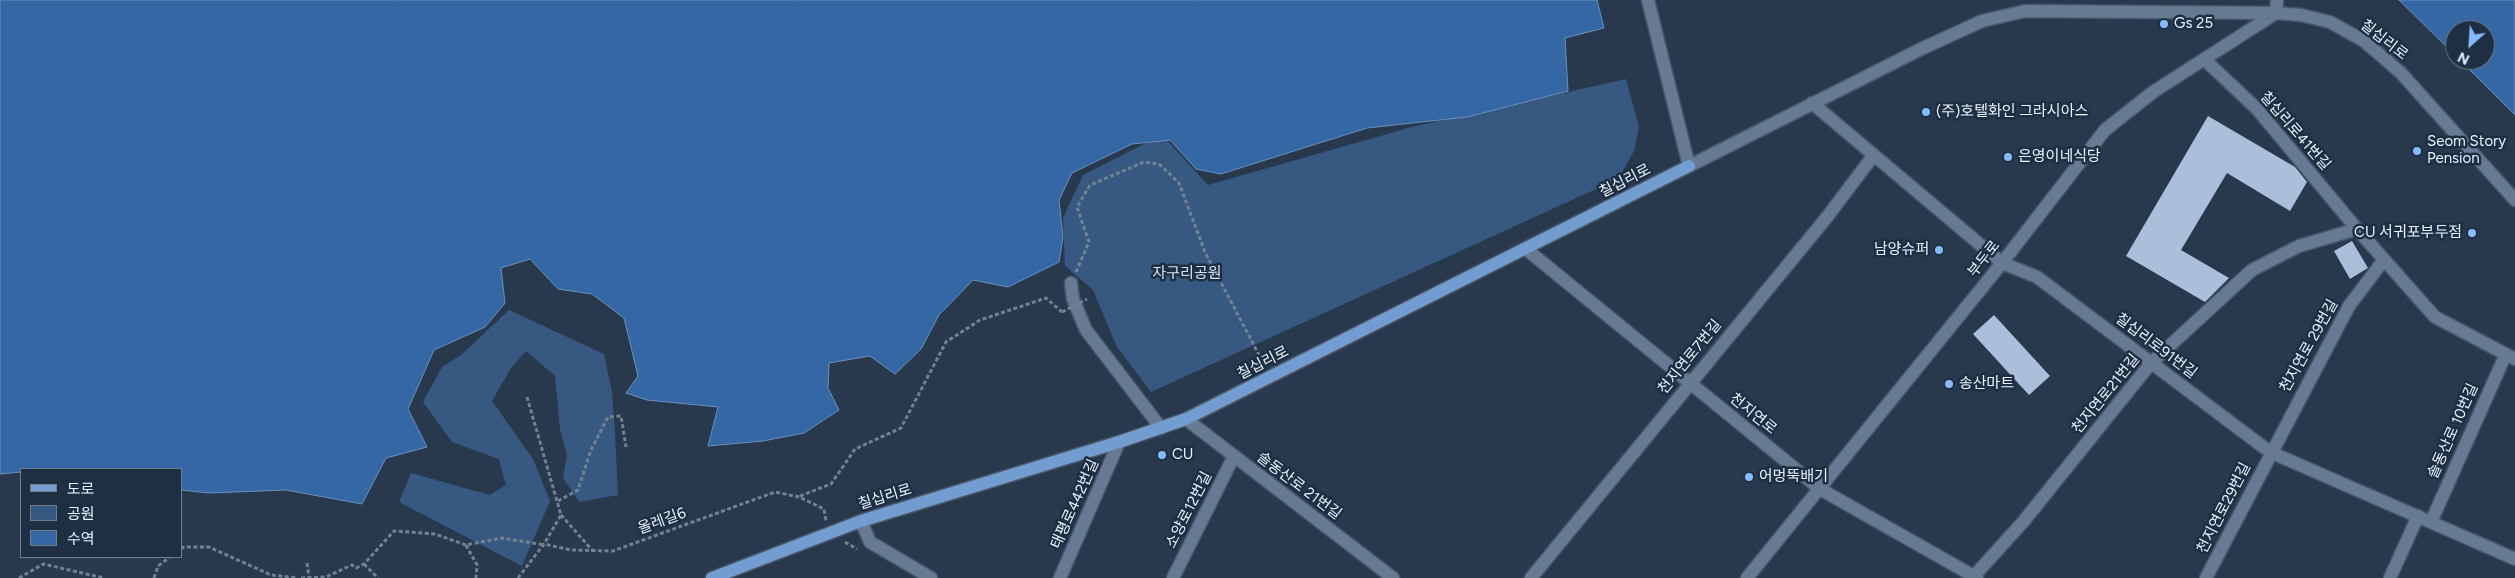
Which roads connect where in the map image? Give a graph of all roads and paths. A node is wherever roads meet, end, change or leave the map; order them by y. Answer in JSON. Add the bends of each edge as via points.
{"nodes":[{"id":1,"x":1648,"y":0,"type":"edge"},
{"id":2,"x":2277,"y":0,"type":"edge"},
{"id":3,"x":2276,"y":13,"type":"junction"},
{"id":4,"x":2204,"y":59,"type":"junction"},
{"id":5,"x":1812,"y":104,"type":"junction"},
{"id":6,"x":1873,"y":156,"type":"junction"},
{"id":7,"x":1690,"y":166,"type":"junction"},
{"id":8,"x":2515,"y":200,"type":"edge"},
{"id":9,"x":2357,"y":229,"type":"junction"},
{"id":10,"x":1526,"y":249,"type":"junction"},
{"id":11,"x":2383,"y":261,"type":"junction"},
{"id":12,"x":2002,"y":263,"type":"junction"},
{"id":13,"x":1071,"y":283,"type":"joint"},
{"id":14,"x":1087,"y":299,"type":"dead end"},
{"id":15,"x":1259,"y":354,"type":"dead end"},
{"id":16,"x":2510,"y":356,"type":"edge"},
{"id":17,"x":2151,"y":363,"type":"junction"},
{"id":18,"x":1689,"y":384,"type":"junction"},
{"id":19,"x":527,"y":397,"type":"dead end"},
{"id":20,"x":1186,"y":419,"type":"junction"},
{"id":21,"x":1161,"y":428,"type":"junction"},
{"id":22,"x":1119,"y":442,"type":"junction"},
{"id":23,"x":626,"y":447,"type":"dead end"},
{"id":24,"x":2270,"y":452,"type":"junction"},
{"id":25,"x":1234,"y":456,"type":"junction"},
{"id":26,"x":1820,"y":489,"type":"junction"},
{"id":27,"x":799,"y":497,"type":"junction"},
{"id":28,"x":558,"y":500,"type":"junction"},
{"id":29,"x":824,"y":509,"type":"dead end"},
{"id":30,"x":561,"y":515,"type":"junction"},
{"id":31,"x":2418,"y":516,"type":"junction"},
{"id":32,"x":861,"y":521,"type":"junction"},
{"id":33,"x":2431,"y":522,"type":"junction"},
{"id":34,"x":544,"y":544,"type":"junction"},
{"id":35,"x":466,"y":545,"type":"junction"},
{"id":36,"x":182,"y":548,"type":"edge"},
{"id":37,"x":593,"y":551,"type":"junction"},
{"id":38,"x":169,"y":558,"type":"edge"},
{"id":39,"x":2515,"y":559,"type":"edge"},
{"id":40,"x":307,"y":563,"type":"dead end"},
{"id":41,"x":364,"y":564,"type":"junction"},
{"id":42,"x":1976,"y":577,"type":"edge"},
{"id":43,"x":19,"y":578,"type":"edge"},
{"id":44,"x":104,"y":578,"type":"edge"},
{"id":45,"x":154,"y":578,"type":"edge"},
{"id":46,"x":297,"y":578,"type":"edge"},
{"id":47,"x":301,"y":578,"type":"edge"},
{"id":48,"x":309,"y":578,"type":"edge"},
{"id":49,"x":378,"y":578,"type":"edge"},
{"id":50,"x":476,"y":578,"type":"edge"},
{"id":51,"x":518,"y":578,"type":"edge"},
{"id":52,"x":712,"y":578,"type":"edge"},
{"id":53,"x":931,"y":578,"type":"edge"},
{"id":54,"x":1060,"y":578,"type":"edge"},
{"id":55,"x":1173,"y":578,"type":"edge"},
{"id":56,"x":1393,"y":578,"type":"edge"},
{"id":57,"x":1531,"y":578,"type":"edge"},
{"id":58,"x":1746,"y":578,"type":"edge"},
{"id":59,"x":2206,"y":578,"type":"edge"},
{"id":60,"x":2390,"y":578,"type":"edge"}],
"edges":[{"from":1,"to":7,"type":"street"},
{"from":2,"to":3,"type":"street"},
{"from":3,"to":4,"type":"street","name":"부두로"},
{"from":3,"to":5,"type":"street","name":"칠십리로","via":[[2025,11],[1982,21]]},
{"from":3,"to":8,"type":"street","name":"칠십리로","via":[[2330,22],[2364,41],[2401,73]]},
{"from":4,"to":9,"type":"street","name":"칠십리로41번길","via":[[2257,109]]},
{"from":4,"to":12,"type":"street","name":"부두로","via":[[2153,92],[2105,130]]},
{"from":5,"to":6,"type":"street","name":"칠십리로91번길"},
{"from":5,"to":7,"type":"street","name":"칠십리로"},
{"from":6,"to":12,"type":"street","name":"칠십리로91번길"},
{"from":6,"to":18,"type":"street","name":"천지연로7번길","via":[[1827,217]]},
{"from":7,"to":10,"type":"main road","name":"칠십리로"},
{"from":9,"to":11,"type":"street"},
{"from":9,"to":17,"type":"street","name":"천지연로21번길","via":[[2299,246],[2252,270]]},
{"from":10,"to":18,"type":"street","name":"천지연로"},
{"from":10,"to":20,"type":"main road","name":"칠십리로"},
{"from":11,"to":16,"type":"street","via":[[2435,317]]},
{"from":11,"to":24,"type":"street","name":"천지연로 29번길","via":[[2349,306]]},
{"from":12,"to":17,"type":"street","name":"칠십리로91번길","via":[[2036,277]]},
{"from":12,"to":26,"type":"street","name":"부두로"},
{"from":13,"to":15,"type":"path","via":[[1089,242],[1077,207],[1090,185],[1144,162],[1160,164],[1179,183],[1205,252]]},
{"from":13,"to":21,"type":"street","via":[[1073,299],[1086,330]]},
{"from":14,"to":27,"type":"path","bridge":true,"via":[[1062,312],[1046,298],[980,320],[946,342],[901,428],[856,449],[831,484]]},
{"from":16,"to":33,"type":"street","name":"솔동산로 10번길"},
{"from":17,"to":24,"type":"street","name":"칠십리로91번길"},
{"from":17,"to":42,"type":"street","name":"천지연로21번길"},
{"from":18,"to":26,"type":"street","name":"천지연로"},
{"from":18,"to":57,"type":"street","name":"천지연로7번길"},
{"from":19,"to":28,"type":"path"},
{"from":20,"to":21,"type":"main road","name":"칠십리로"},
{"from":20,"to":25,"type":"street","name":"솔동산로 21번길"},
{"from":21,"to":22,"type":"main road","name":"칠십리로"},
{"from":22,"to":32,"type":"main road","name":"칠십리로"},
{"from":22,"to":54,"type":"street","name":"태평로442번길"},
{"from":23,"to":28,"type":"path","via":[[621,416],[608,417],[591,450],[578,490]]},
{"from":24,"to":31,"type":"street","name":"칠십리로91번길"},
{"from":24,"to":59,"type":"street","name":"천지연로29번길"},
{"from":25,"to":55,"type":"street","name":"소양로12번길"},
{"from":25,"to":56,"type":"street","name":"솔동산로 21번길"},
{"from":26,"to":42,"type":"street","name":"천지연로"},
{"from":26,"to":58,"type":"street","name":"부두로"},
{"from":27,"to":29,"type":"path","name":"올레길6"},
{"from":27,"to":37,"type":"path","name":"올레길6","via":[[775,492],[612,550]]},
{"from":28,"to":30,"type":"path"},
{"from":30,"to":34,"type":"path"},
{"from":30,"to":37,"type":"path"},
{"from":31,"to":33,"type":"street","name":"칠십리로91번길"},
{"from":31,"to":60,"type":"street"},
{"from":32,"to":52,"type":"main road","name":"칠십리로"},
{"from":32,"to":53,"type":"street","via":[[870,542]]},
{"from":33,"to":39,"type":"street","name":"칠십리로91번길"},
{"from":34,"to":35,"type":"path","name":"올레길6","via":[[502,538]]},
{"from":34,"to":37,"type":"path","name":"올레길6"},
{"from":34,"to":51,"type":"path"},
{"from":35,"to":41,"type":"path","via":[[435,534],[394,530]]},
{"from":35,"to":50,"type":"path","via":[[477,565]]},
{"from":36,"to":46,"type":"path","via":[[209,547],[271,575]]},
{"from":38,"to":45,"type":"path","via":[[158,566]]},
{"from":40,"to":48,"type":"path"},
{"from":41,"to":48,"type":"path","via":[[356,568],[352,565],[326,577]]},
{"from":41,"to":49,"type":"path"},
{"from":43,"to":44,"type":"path","via":[[43,564]]},
{"from":47,"to":48,"type":"path"}]}
